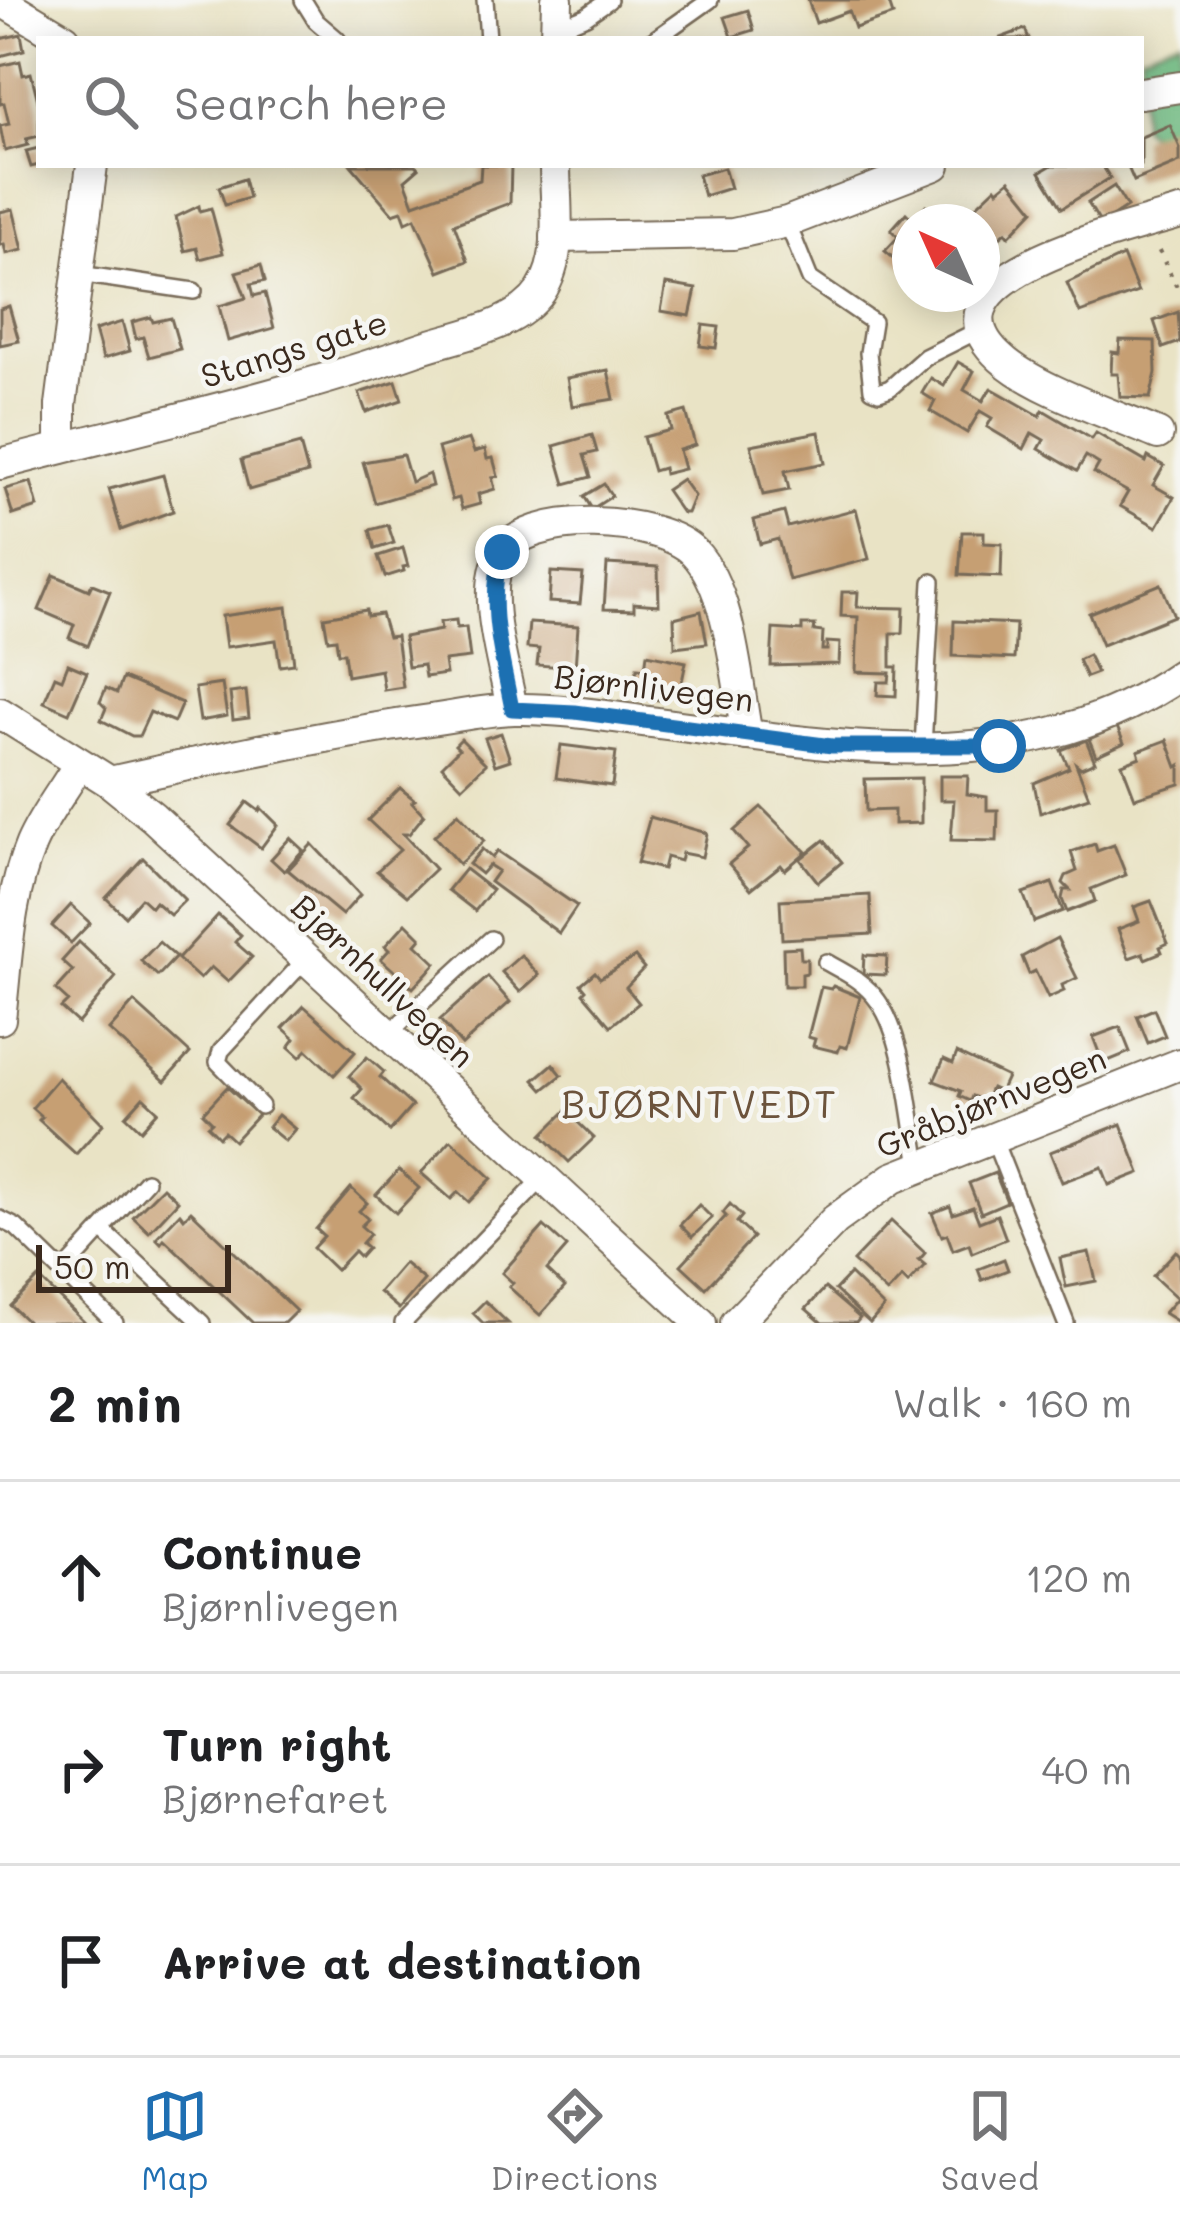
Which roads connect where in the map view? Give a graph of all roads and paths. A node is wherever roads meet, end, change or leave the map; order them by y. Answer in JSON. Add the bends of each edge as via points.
{"nodes":[{"id":1,"x":0,"y":0,"type":"edge"},
{"id":2,"x":303,"y":0,"type":"edge"},
{"id":3,"x":485,"y":0,"type":"edge"},
{"id":4,"x":609,"y":0,"type":"edge"},
{"id":5,"x":710,"y":0,"type":"edge"},
{"id":6,"x":557,"y":22,"type":"edge"},
{"id":7,"x":60,"y":36,"type":"edge"},
{"id":8,"x":334,"y":36,"type":"edge"},
{"id":9,"x":488,"y":36,"type":"edge"},
{"id":10,"x":659,"y":36,"type":"edge"},
{"id":11,"x":1180,"y":86,"type":"edge"},
{"id":12,"x":1144,"y":92,"type":"edge"},
{"id":13,"x":92,"y":168,"type":"edge"},
{"id":14,"x":555,"y":168,"type":"edge"},
{"id":15,"x":927,"y":168,"type":"edge"},
{"id":16,"x":1180,"y":213,"type":"edge"},
{"id":17,"x":787,"y":222,"type":"junction"},
{"id":18,"x":556,"y":237,"type":"junction"},
{"id":19,"x":1161,"y":254,"type":"dead end"},
{"id":20,"x":79,"y":274,"type":"junction"},
{"id":21,"x":194,"y":290,"type":"dead end"},
{"id":22,"x":1180,"y":293,"type":"edge"},
{"id":23,"x":979,"y":330,"type":"junction"},
{"id":24,"x":1158,"y":434,"type":"dead end"},
{"id":25,"x":61,"y":448,"type":"junction"},
{"id":26,"x":0,"y":464,"type":"edge"},
{"id":27,"x":932,"y":582,"type":"dead end"},
{"id":28,"x":1180,"y":675,"type":"edge"},
{"id":29,"x":512,"y":709,"type":"junction"},
{"id":30,"x":0,"y":712,"type":"edge"},
{"id":31,"x":747,"y":735,"type":"junction"},
{"id":32,"x":923,"y":748,"type":"junction"},
{"id":33,"x":80,"y":764,"type":"junction"},
{"id":34,"x":110,"y":782,"type":"junction"},
{"id":35,"x":491,"y":939,"type":"dead end"},
{"id":36,"x":305,"y":960,"type":"junction"},
{"id":37,"x":826,"y":962,"type":"dead end"},
{"id":38,"x":0,"y":1018,"type":"edge"},
{"id":39,"x":387,"y":1035,"type":"junction"},
{"id":40,"x":1180,"y":1064,"type":"edge"},
{"id":41,"x":261,"y":1106,"type":"dead end"},
{"id":42,"x":992,"y":1138,"type":"junction"},
{"id":43,"x":919,"y":1165,"type":"junction"},
{"id":44,"x":544,"y":1177,"type":"junction"},
{"id":45,"x":146,"y":1181,"type":"dead end"},
{"id":46,"x":0,"y":1220,"type":"edge"},
{"id":47,"x":102,"y":1230,"type":"junction"},
{"id":48,"x":63,"y":1272,"type":"junction"},
{"id":49,"x":115,"y":1323,"type":"edge"},
{"id":50,"x":202,"y":1323,"type":"edge"},
{"id":51,"x":403,"y":1323,"type":"edge"},
{"id":52,"x":701,"y":1323,"type":"edge"},
{"id":53,"x":736,"y":1323,"type":"edge"},
{"id":54,"x":1066,"y":1323,"type":"edge"}],
"edges":[{"from":1,"to":7,"type":"street"},
{"from":2,"to":8,"type":"lane"},
{"from":3,"to":9,"type":"lane"},
{"from":4,"to":6,"type":"lane"},
{"from":5,"to":10,"type":"lane"},
{"from":11,"to":12,"type":"street"},
{"from":13,"to":20,"type":"street"},
{"from":14,"to":18,"type":"street","name":"Stangs gate"},
{"from":15,"to":17,"type":"street"},
{"from":16,"to":23,"type":"street","via":[[1018,268],[989,291]]},
{"from":17,"to":18,"type":"street","via":[[698,237]]},
{"from":17,"to":23,"type":"lane","via":[[810,279],[873,322],[872,389],[890,388],[925,357]]},
{"from":18,"to":25,"type":"street","name":"Stangs gate","via":[[543,289],[501,322],[323,380]]},
{"from":19,"to":22,"type":"path"},
{"from":20,"to":21,"type":"lane"},
{"from":20,"to":25,"type":"street"},
{"from":23,"to":24,"type":"street","via":[[1016,368]]},
{"from":25,"to":26,"type":"street","name":"Stangs gate"},
{"from":27,"to":32,"type":"lane"},
{"from":28,"to":32,"type":"street","name":"Bjørnlivegen","via":[[1073,729],[999,746]]},
{"from":29,"to":31,"type":"street","name":"Bjørnlivegen"},
{"from":29,"to":31,"type":"street","via":[[494,612],[502,552],[536,528],[610,523],[664,532],[694,551],[718,590]]},
{"from":29,"to":34,"type":"street","name":"Bjørnlivegen"},
{"from":30,"to":33,"type":"street","name":"Bjørnhullvegen"},
{"from":31,"to":32,"type":"street","name":"Bjørnlivegen"},
{"from":33,"to":34,"type":"street","name":"Bjørnhullvegen"},
{"from":33,"to":38,"type":"street","via":[[21,870]]},
{"from":34,"to":36,"type":"street","name":"Bjørnhullvegen"},
{"from":35,"to":39,"type":"lane"},
{"from":36,"to":39,"type":"street","name":"Bjørnhullvegen"},
{"from":36,"to":41,"type":"lane","via":[[221,1051],[218,1062]]},
{"from":37,"to":43,"type":"lane","via":[[881,1004]]},
{"from":39,"to":44,"type":"street","name":"Bjørnhullvegen"},
{"from":40,"to":42,"type":"street","name":"Gråbjørnvegen"},
{"from":42,"to":43,"type":"street","name":"Gråbjørnvegen"},
{"from":42,"to":54,"type":"lane"},
{"from":43,"to":53,"type":"street","name":"Gråbjørnvegen","via":[[852,1204]]},
{"from":44,"to":51,"type":"lane"},
{"from":44,"to":52,"type":"street","name":"Bjørnhullvegen"},
{"from":45,"to":47,"type":"lane"},
{"from":46,"to":48,"type":"lane"},
{"from":47,"to":48,"type":"lane"},
{"from":47,"to":50,"type":"lane"},
{"from":48,"to":49,"type":"lane"}]}
